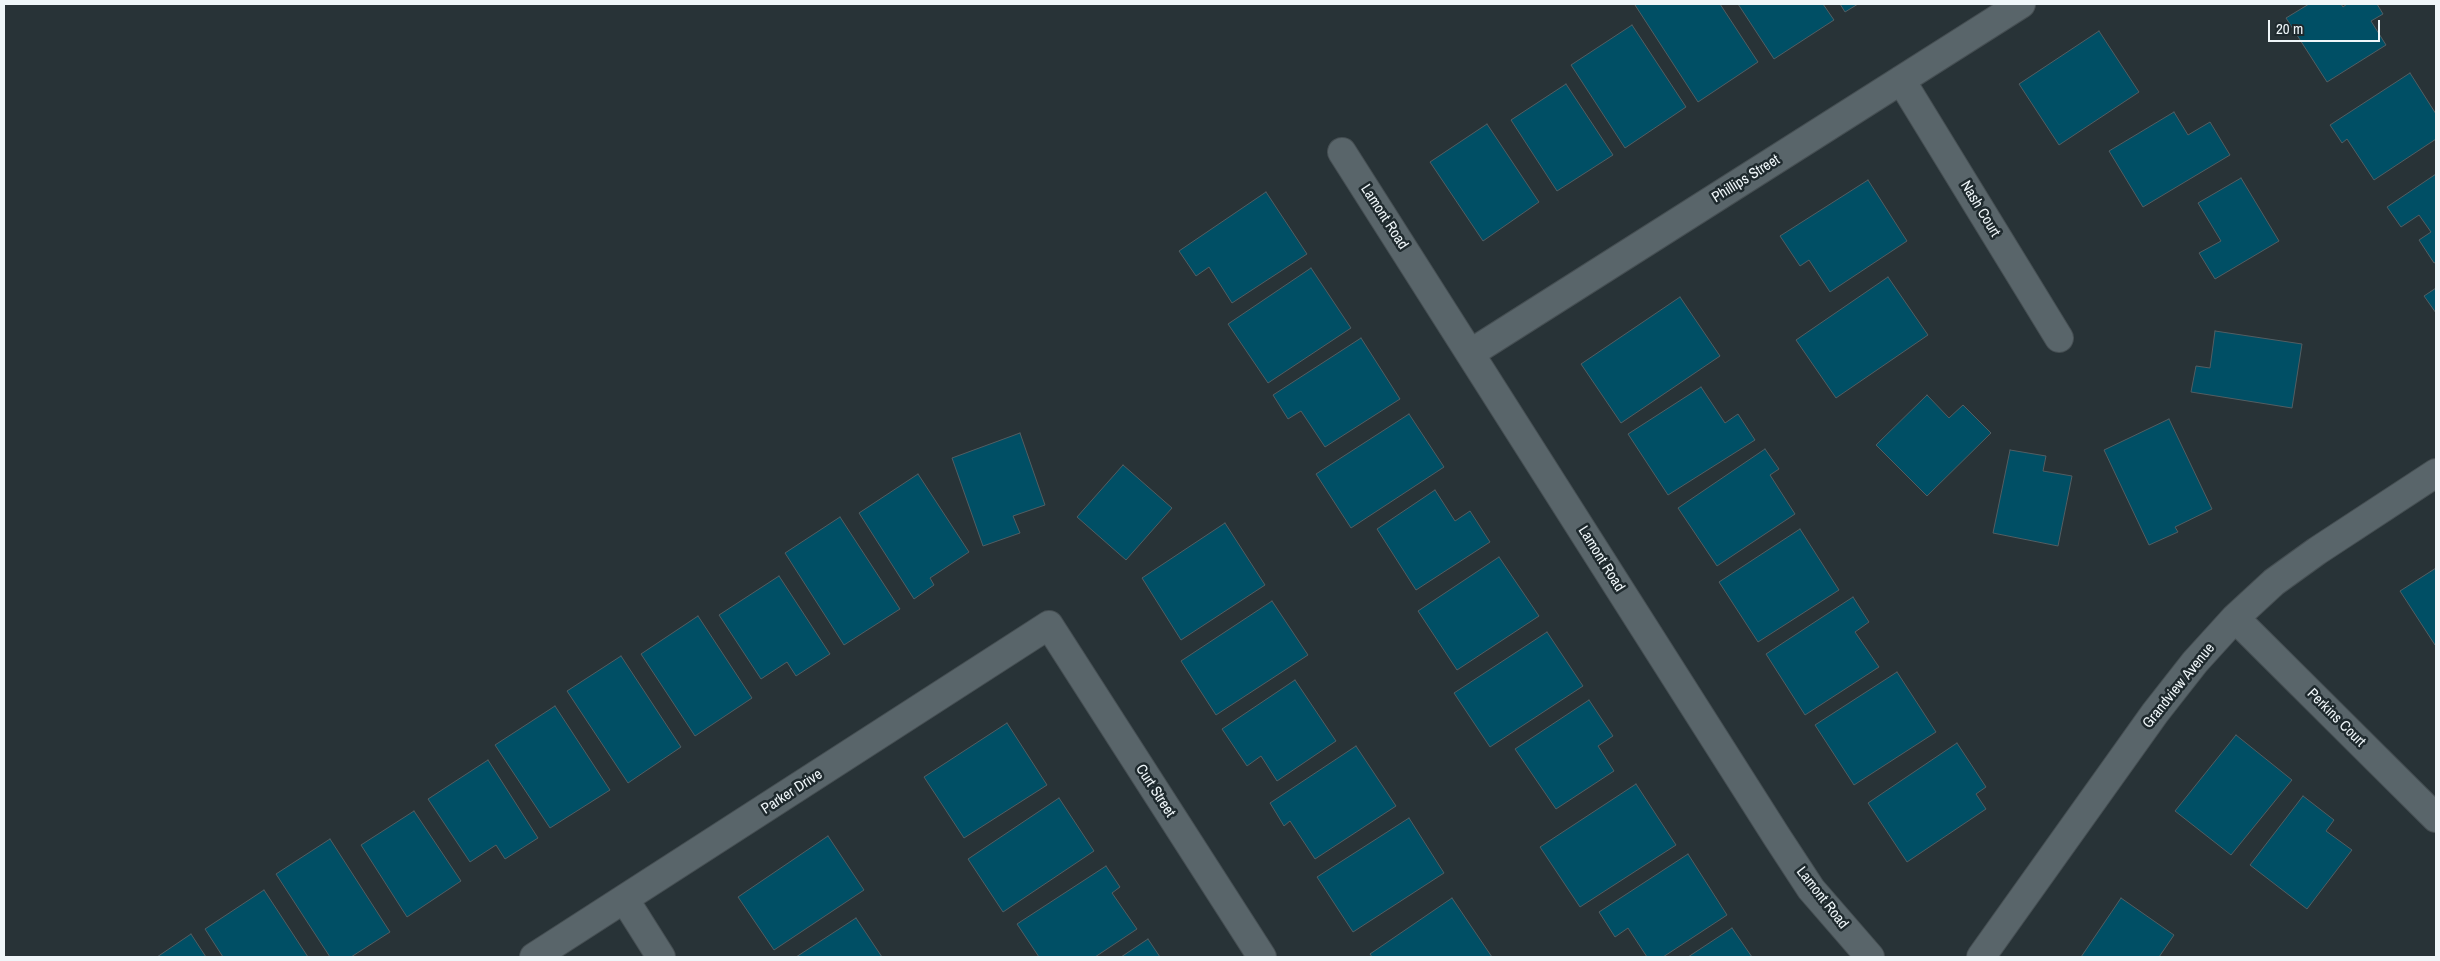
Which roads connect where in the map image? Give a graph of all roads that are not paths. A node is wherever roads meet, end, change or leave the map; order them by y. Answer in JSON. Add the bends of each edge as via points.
{"nodes":[{"id":1,"x":2020,"y":4,"type":"edge"},
{"id":2,"x":1901,"y":80,"type":"junction"},
{"id":3,"x":1342,"y":152,"type":"dead end"},
{"id":4,"x":2059,"y":338,"type":"dead end"},
{"id":5,"x":1472,"y":353,"type":"junction"},
{"id":6,"x":2436,"y":473,"type":"edge"},
{"id":7,"x":2235,"y":618,"type":"junction"},
{"id":8,"x":1049,"y":625,"type":"joint"},
{"id":9,"x":2436,"y":818,"type":"edge"},
{"id":10,"x":625,"y":900,"type":"junction"},
{"id":11,"x":534,"y":957,"type":"edge"},
{"id":12,"x":661,"y":957,"type":"edge"},
{"id":13,"x":1262,"y":957,"type":"edge"},
{"id":14,"x":1870,"y":957,"type":"edge"},
{"id":15,"x":1981,"y":957,"type":"edge"}],
"edges":[{"from":1,"to":2,"type":"street","name":"Phillips Street"},
{"from":2,"to":4,"type":"street","name":"Nash Court"},
{"from":2,"to":5,"type":"street","name":"Phillips Street"},
{"from":3,"to":5,"type":"street","name":"Lamont Road"},
{"from":5,"to":14,"type":"street","name":"Lamont Road","via":[[1811,889]]},
{"from":6,"to":7,"type":"street","name":"Grandview Avenue","via":[[2274,582]]},
{"from":7,"to":9,"type":"street","name":"Perkins Court"},
{"from":7,"to":15,"type":"street","name":"Grandview Avenue","via":[[2195,662],[2155,714]]},
{"from":8,"to":10,"type":"street","name":"Parker Drive"},
{"from":8,"to":13,"type":"street","name":"Curt Street"},
{"from":10,"to":11,"type":"street","name":"Parker Drive"},
{"from":10,"to":12,"type":"street"}]}
